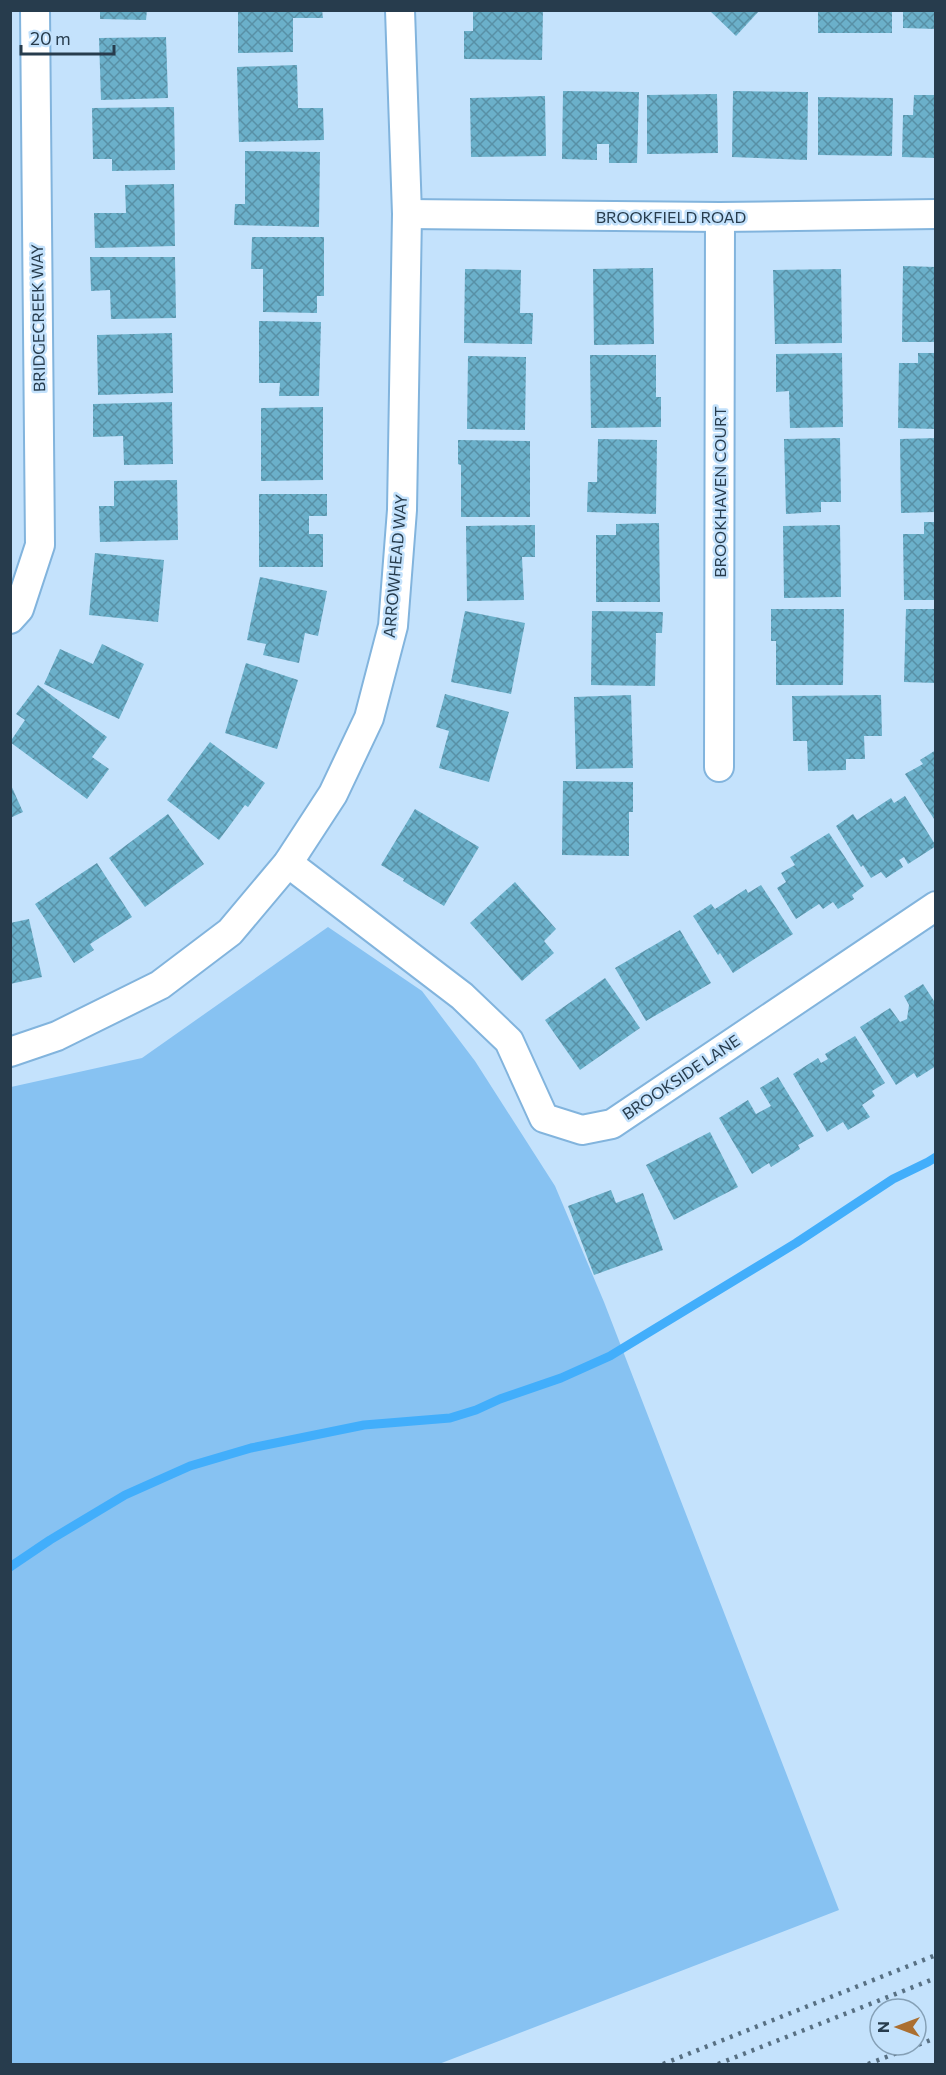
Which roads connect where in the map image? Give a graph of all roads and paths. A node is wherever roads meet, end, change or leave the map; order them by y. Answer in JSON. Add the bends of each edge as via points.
{"nodes":[{"id":1,"x":34,"y":10,"type":"edge"},
{"id":2,"x":400,"y":10,"type":"edge"},
{"id":3,"x":407,"y":214,"type":"junction"},
{"id":4,"x":936,"y":214,"type":"edge"},
{"id":5,"x":720,"y":218,"type":"junction"},
{"id":6,"x":10,"y":619,"type":"edge"},
{"id":7,"x":719,"y":767,"type":"dead end"},
{"id":8,"x":288,"y":862,"type":"junction"},
{"id":9,"x":936,"y":906,"type":"edge"},
{"id":10,"x":10,"y":1052,"type":"edge"}],
"edges":[{"from":1,"to":6,"type":"street","name":"BRIDGECREEK WAY","via":[[40,545],[19,609]]},
{"from":2,"to":3,"type":"street","name":"ARROWHEAD WAY"},
{"from":3,"to":5,"type":"street","name":"BROOKFIELD ROAD"},
{"from":3,"to":8,"type":"street","name":"ARROWHEAD WAY","via":[[402,510],[393,626],[369,717],[333,794]]},
{"from":4,"to":5,"type":"street","name":"BROOKFIELD ROAD"},
{"from":5,"to":7,"type":"street","name":"BROOKHAVEN COURT"},
{"from":8,"to":9,"type":"street","name":"BROOKSIDE LANE","via":[[462,996],[508,1041],[544,1119],[582,1130],[612,1124]]},
{"from":8,"to":10,"type":"street","name":"ARROWHEAD WAY","via":[[230,932],[160,985],[57,1035]]}]}
